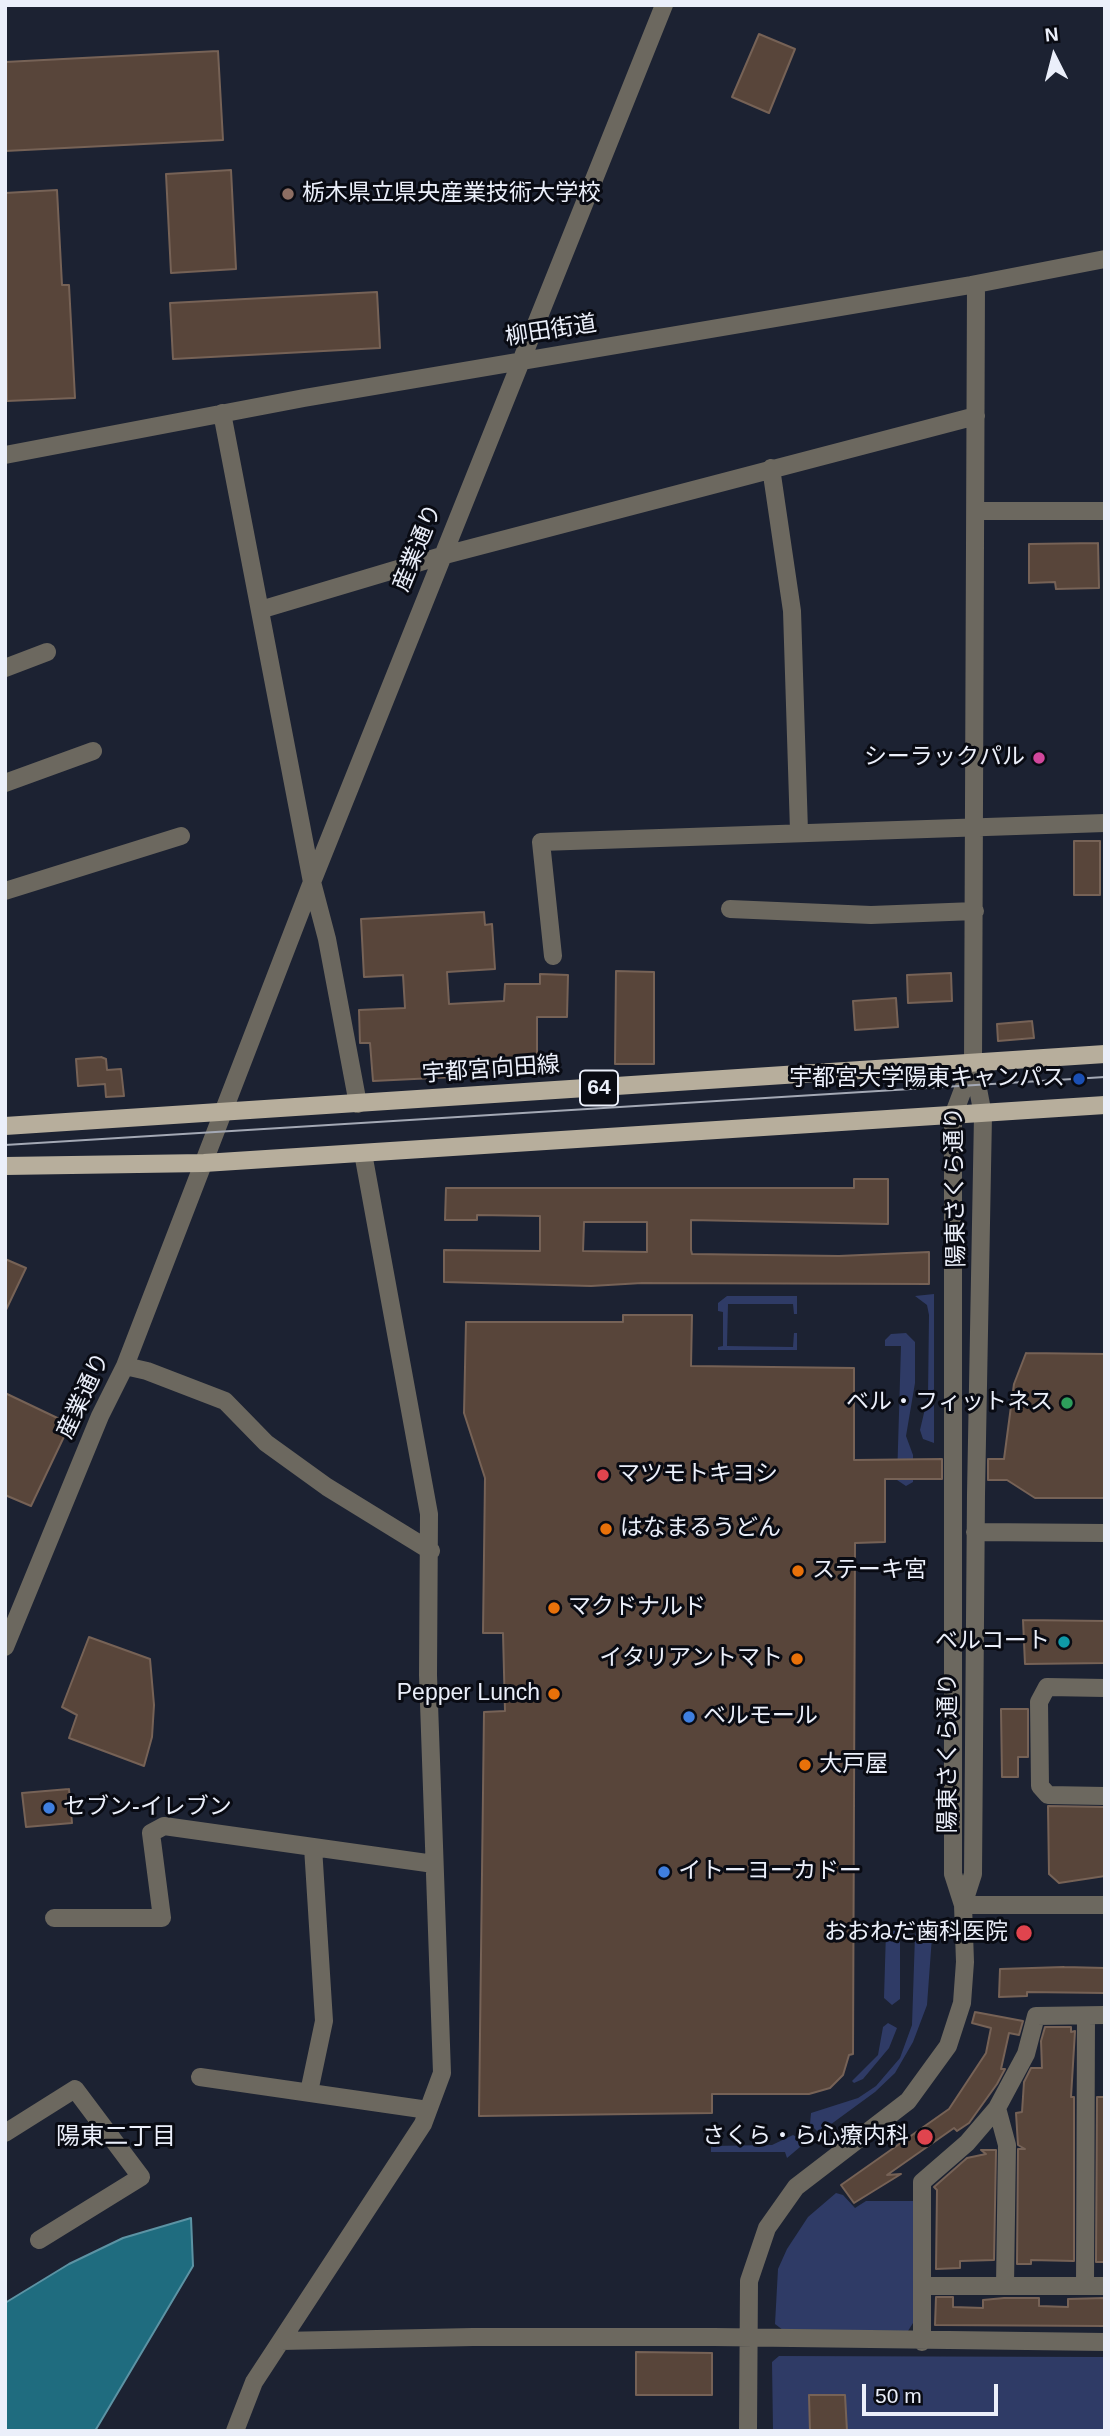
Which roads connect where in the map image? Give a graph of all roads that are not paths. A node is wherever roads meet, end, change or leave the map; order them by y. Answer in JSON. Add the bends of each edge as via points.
{"nodes":[{"id":1,"x":664,"y":5,"type":"edge"},
{"id":2,"x":1105,"y":259,"type":"edge"},
{"id":3,"x":976,"y":284,"type":"junction"},
{"id":4,"x":519,"y":362,"type":"junction"},
{"id":5,"x":222,"y":412,"type":"junction"},
{"id":6,"x":976,"y":416,"type":"junction"},
{"id":7,"x":5,"y":455,"type":"edge"},
{"id":8,"x":771,"y":468,"type":"junction"},
{"id":9,"x":976,"y":511,"type":"junction"},
{"id":10,"x":1105,"y":511,"type":"edge"},
{"id":11,"x":441,"y":556,"type":"junction"},
{"id":12,"x":260,"y":610,"type":"junction"},
{"id":13,"x":47,"y":652,"type":"dead end"},
{"id":14,"x":5,"y":668,"type":"edge"},
{"id":15,"x":93,"y":751,"type":"dead end"},
{"id":16,"x":5,"y":783,"type":"edge"},
{"id":17,"x":1105,"y":823,"type":"edge"},
{"id":18,"x":976,"y":826,"type":"junction"},
{"id":19,"x":799,"y":831,"type":"junction"},
{"id":20,"x":181,"y":835,"type":"dead end"},
{"id":21,"x":312,"y":882,"type":"junction"},
{"id":22,"x":5,"y":891,"type":"edge"},
{"id":23,"x":730,"y":909,"type":"dead end"},
{"id":24,"x":975,"y":911,"type":"junction"},
{"id":25,"x":553,"y":956,"type":"dead end"},
{"id":26,"x":1105,"y":1054,"type":"edge"},
{"id":27,"x":973,"y":1062,"type":"junction"},
{"id":28,"x":358,"y":1104,"type":"junction"},
{"id":29,"x":1105,"y":1105,"type":"edge"},
{"id":30,"x":224,"y":1111,"type":"junction"},
{"id":31,"x":983,"y":1115,"type":"junction"},
{"id":32,"x":953,"y":1116,"type":"junction"},
{"id":33,"x":5,"y":1126,"type":"edge"},
{"id":34,"x":363,"y":1153,"type":"junction"},
{"id":35,"x":204,"y":1163,"type":"junction"},
{"id":36,"x":5,"y":1166,"type":"edge"},
{"id":37,"x":125,"y":1366,"type":"junction"},
{"id":38,"x":975,"y":1532,"type":"junction"},
{"id":39,"x":1105,"y":1533,"type":"edge"},
{"id":40,"x":431,"y":1551,"type":"junction"},
{"id":41,"x":5,"y":1647,"type":"edge"},
{"id":42,"x":1105,"y":1688,"type":"edge"},
{"id":43,"x":1105,"y":1796,"type":"edge"},
{"id":44,"x":313,"y":1847,"type":"junction"},
{"id":45,"x":434,"y":1864,"type":"junction"},
{"id":46,"x":963,"y":1905,"type":"junction"},
{"id":47,"x":1105,"y":1905,"type":"edge"},
{"id":48,"x":54,"y":1918,"type":"dead end"},
{"id":49,"x":1105,"y":2015,"type":"edge"},
{"id":50,"x":1086,"y":2016,"type":"junction"},
{"id":51,"x":200,"y":2077,"type":"dead end"},
{"id":52,"x":309,"y":2092,"type":"junction"},
{"id":53,"x":997,"y":2108,"type":"junction"},
{"id":54,"x":428,"y":2110,"type":"junction"},
{"id":55,"x":5,"y":2133,"type":"edge"},
{"id":56,"x":39,"y":2240,"type":"dead end"},
{"id":57,"x":923,"y":2286,"type":"junction"},
{"id":58,"x":1005,"y":2286,"type":"junction"},
{"id":59,"x":1085,"y":2286,"type":"junction"},
{"id":60,"x":1105,"y":2286,"type":"edge"},
{"id":61,"x":748,"y":2339,"type":"junction"},
{"id":62,"x":281,"y":2341,"type":"junction"},
{"id":63,"x":922,"y":2342,"type":"junction"},
{"id":64,"x":1105,"y":2342,"type":"edge"},
{"id":65,"x":235,"y":2431,"type":"edge"},
{"id":66,"x":748,"y":2431,"type":"edge"}],
"edges":[{"from":1,"to":4,"type":"street","name":"産業通り"},
{"from":2,"to":3,"type":"street","name":"柳田街道"},
{"from":3,"to":4,"type":"street","name":"柳田街道"},
{"from":3,"to":6,"type":"street"},
{"from":4,"to":5,"type":"street","name":"柳田街道"},
{"from":4,"to":11,"type":"street","name":"産業通り"},
{"from":5,"to":7,"type":"street","name":"柳田街道"},
{"from":5,"to":12,"type":"street"},
{"from":6,"to":8,"type":"street"},
{"from":6,"to":9,"type":"street"},
{"from":8,"to":11,"type":"street"},
{"from":8,"to":19,"type":"street","via":[[792,611]]},
{"from":9,"to":10,"type":"street"},
{"from":9,"to":18,"type":"street"},
{"from":11,"to":12,"type":"street"},
{"from":11,"to":21,"type":"street","name":"産業通り"},
{"from":12,"to":21,"type":"street"},
{"from":13,"to":14,"type":"street"},
{"from":15,"to":16,"type":"street"},
{"from":17,"to":18,"type":"street"},
{"from":18,"to":19,"type":"street"},
{"from":18,"to":24,"type":"street"},
{"from":19,"to":25,"type":"street","via":[[541,842]]},
{"from":20,"to":22,"type":"street"},
{"from":21,"to":28,"type":"street"},
{"from":21,"to":30,"type":"street","name":"産業通り"},
{"from":23,"to":24,"type":"street","via":[[871,915]]},
{"from":24,"to":27,"type":"street"},
{"from":26,"to":27,"type":"main road","name":"宇都宮向田線","number":"64"},
{"from":27,"to":28,"type":"main road","name":"宇都宮向田線","number":"64"},
{"from":27,"to":31,"type":"street","name":"陽東さくら通り"},
{"from":27,"to":32,"type":"street","name":"陽東さくら通り"},
{"from":28,"to":30,"type":"main road","name":"宇都宮向田線","number":"64"},
{"from":29,"to":31,"type":"main road","number":"64"},
{"from":30,"to":33,"type":"main road","name":"宇都宮向田線","number":"64"},
{"from":30,"to":35,"type":"street","name":"産業通り"},
{"from":31,"to":32,"type":"main road","number":"64"},
{"from":31,"to":38,"type":"street","name":"陽東さくら通り"},
{"from":32,"to":34,"type":"main road","number":"64"},
{"from":32,"to":46,"type":"street","name":"陽東さくら通り","via":[[953,1874]]},
{"from":34,"to":35,"type":"main road","number":"64"},
{"from":34,"to":40,"type":"street","via":[[429,1514]]},
{"from":35,"to":36,"type":"main road","number":"64"},
{"from":35,"to":37,"type":"street","name":"産業通り"},
{"from":37,"to":40,"type":"street","via":[[225,1401],[276,1451]]},
{"from":37,"to":41,"type":"street","name":"産業通り"},
{"from":38,"to":39,"type":"street"},
{"from":38,"to":46,"type":"street","name":"陽東さくら通り","via":[[973,1874]]},
{"from":40,"to":45,"type":"street","via":[[428,1675]]},
{"from":42,"to":43,"type":"street","via":[[1048,1687],[1039,1702],[1039,1730],[1040,1786],[1048,1795]]},
{"from":44,"to":45,"type":"street"},
{"from":44,"to":48,"type":"street","via":[[164,1826],[151,1833],[162,1918]]},
{"from":44,"to":52,"type":"street","via":[[324,2021]]},
{"from":45,"to":54,"type":"street","via":[[442,2073]]},
{"from":46,"to":47,"type":"street"},
{"from":46,"to":61,"type":"street","name":"陽東さくら通り","via":[[964,1984],[948,2046],[908,2101],[814,2171],[783,2202],[755,2255],[749,2281]]},
{"from":49,"to":50,"type":"street"},
{"from":50,"to":53,"type":"street","via":[[1036,2016],[1026,2054]]},
{"from":50,"to":59,"type":"street"},
{"from":51,"to":52,"type":"street"},
{"from":52,"to":54,"type":"street"},
{"from":53,"to":57,"type":"street","via":[[967,2143],[922,2182]]},
{"from":53,"to":58,"type":"street","via":[[1007,2145]]},
{"from":54,"to":62,"type":"street"},
{"from":55,"to":56,"type":"street","via":[[75,2089],[141,2177]]},
{"from":57,"to":58,"type":"street"},
{"from":57,"to":63,"type":"street"},
{"from":58,"to":59,"type":"street"},
{"from":59,"to":60,"type":"street"},
{"from":61,"to":62,"type":"street"},
{"from":61,"to":63,"type":"street"},
{"from":61,"to":66,"type":"street","name":"陽東さくら通り"},
{"from":62,"to":65,"type":"street","via":[[254,2382]]},
{"from":63,"to":64,"type":"street"}]}
